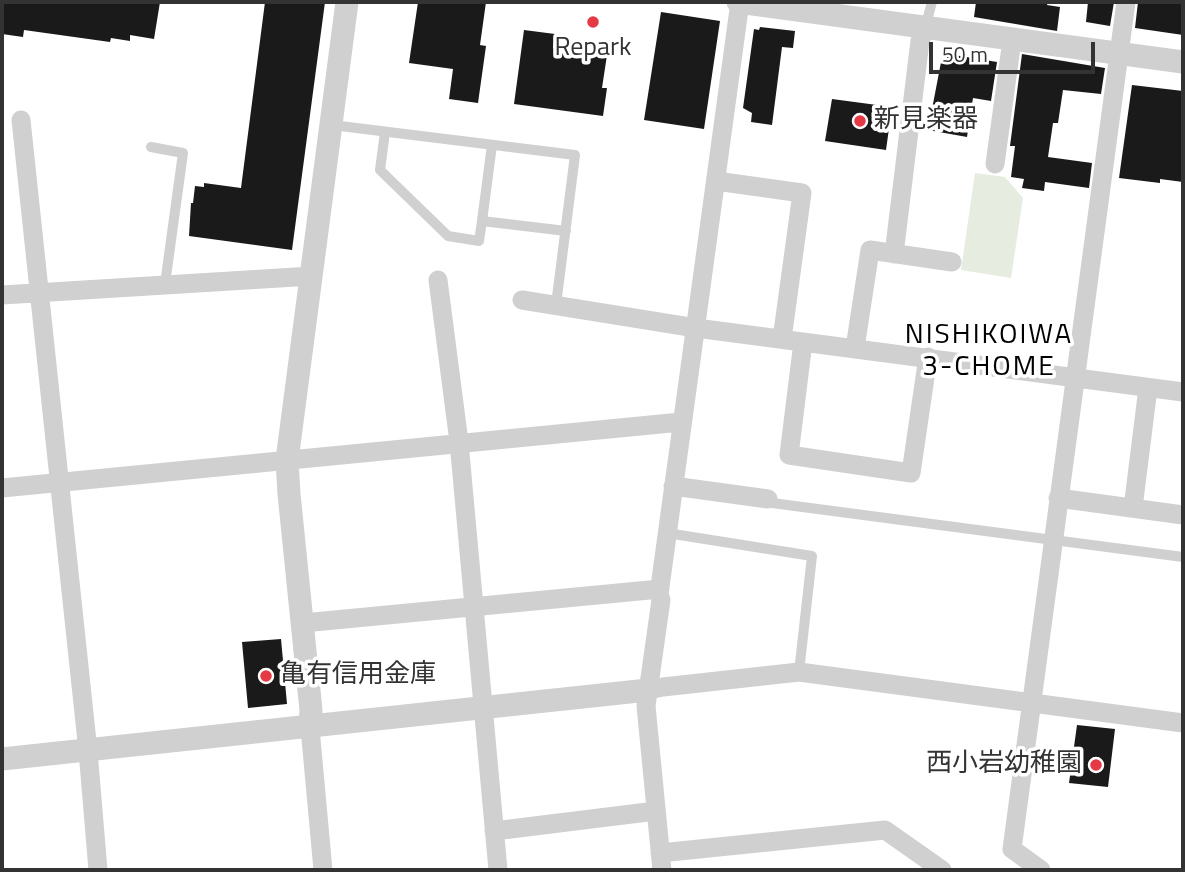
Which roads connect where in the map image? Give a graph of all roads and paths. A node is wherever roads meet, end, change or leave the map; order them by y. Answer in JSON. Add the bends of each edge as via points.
{"nodes":[{"id":1,"x":347,"y":2,"type":"edge"},
{"id":2,"x":739,"y":2,"type":"edge"},
{"id":3,"x":932,"y":2,"type":"edge"},
{"id":4,"x":1126,"y":2,"type":"edge"},
{"id":5,"x":925,"y":29,"type":"junction"},
{"id":6,"x":1012,"y":40,"type":"junction"},
{"id":7,"x":1119,"y":53,"type":"junction"},
{"id":8,"x":1183,"y":62,"type":"edge"},
{"id":9,"x":22,"y":120,"type":"dead end"},
{"id":10,"x":331,"y":125,"type":"junction"},
{"id":11,"x":385,"y":132,"type":"junction"},
{"id":12,"x":492,"y":145,"type":"junction"},
{"id":13,"x":151,"y":147,"type":"dead end"},
{"id":14,"x":995,"y":164,"type":"dead end"},
{"id":15,"x":716,"y":181,"type":"junction"},
{"id":16,"x":482,"y":221,"type":"junction"},
{"id":17,"x":566,"y":231,"type":"junction"},
{"id":18,"x":894,"y":254,"type":"junction"},
{"id":19,"x":951,"y":262,"type":"dead end"},
{"id":20,"x":312,"y":276,"type":"junction"},
{"id":21,"x":438,"y":280,"type":"dead end"},
{"id":22,"x":165,"y":284,"type":"junction"},
{"id":23,"x":41,"y":293,"type":"junction"},
{"id":24,"x":2,"y":295,"type":"edge"},
{"id":25,"x":522,"y":300,"type":"dead end"},
{"id":26,"x":556,"y":305,"type":"junction"},
{"id":27,"x":696,"y":328,"type":"junction"},
{"id":28,"x":782,"y":339,"type":"junction"},
{"id":29,"x":803,"y":342,"type":"junction"},
{"id":30,"x":855,"y":348,"type":"junction"},
{"id":31,"x":928,"y":357,"type":"junction"},
{"id":32,"x":1074,"y":377,"type":"junction"},
{"id":33,"x":1149,"y":388,"type":"junction"},
{"id":34,"x":1183,"y":392,"type":"edge"},
{"id":35,"x":681,"y":422,"type":"junction"},
{"id":36,"x":458,"y":442,"type":"junction"},
{"id":37,"x":287,"y":460,"type":"junction"},
{"id":38,"x":60,"y":482,"type":"junction"},
{"id":39,"x":673,"y":486,"type":"junction"},
{"id":40,"x":2,"y":488,"type":"edge"},
{"id":41,"x":1058,"y":498,"type":"junction"},
{"id":42,"x":768,"y":499,"type":"joint"},
{"id":43,"x":1133,"y":508,"type":"junction"},
{"id":44,"x":1183,"y":516,"type":"edge"},
{"id":45,"x":667,"y":533,"type":"junction"},
{"id":46,"x":1052,"y":539,"type":"junction"},
{"id":47,"x":1183,"y":557,"type":"edge"},
{"id":48,"x":660,"y":589,"type":"junction"},
{"id":49,"x":472,"y":607,"type":"junction"},
{"id":50,"x":303,"y":623,"type":"junction"},
{"id":51,"x":799,"y":672,"type":"junction"},
{"id":52,"x":648,"y":690,"type":"junction"},
{"id":53,"x":1031,"y":702,"type":"junction"},
{"id":54,"x":482,"y":708,"type":"junction"},
{"id":55,"x":1183,"y":719,"type":"edge"},
{"id":56,"x":310,"y":728,"type":"junction"},
{"id":57,"x":88,"y":751,"type":"junction"},
{"id":58,"x":2,"y":759,"type":"edge"},
{"id":59,"x":656,"y":811,"type":"junction"},
{"id":60,"x":494,"y":831,"type":"junction"},
{"id":61,"x":661,"y":862,"type":"edge"},
{"id":62,"x":98,"y":870,"type":"edge"},
{"id":63,"x":323,"y":870,"type":"edge"},
{"id":64,"x":498,"y":870,"type":"edge"},
{"id":65,"x":942,"y":870,"type":"edge"},
{"id":66,"x":1039,"y":870,"type":"edge"}],
"edges":[{"from":1,"to":10,"type":"street"},
{"from":2,"to":5,"type":"street"},
{"from":2,"to":15,"type":"street"},
{"from":3,"to":5,"type":"lane"},
{"from":4,"to":7,"type":"street"},
{"from":5,"to":6,"type":"street"},
{"from":5,"to":18,"type":"street"},
{"from":6,"to":7,"type":"street"},
{"from":6,"to":14,"type":"street"},
{"from":7,"to":8,"type":"street"},
{"from":7,"to":32,"type":"street"},
{"from":9,"to":23,"type":"street"},
{"from":10,"to":11,"type":"lane"},
{"from":10,"to":20,"type":"street"},
{"from":11,"to":12,"type":"lane"},
{"from":11,"to":16,"type":"lane","via":[[380,170],[448,236],[479,241]]},
{"from":12,"to":16,"type":"lane"},
{"from":12,"to":17,"type":"lane","via":[[575,155]]},
{"from":13,"to":22,"type":"lane","via":[[183,153]]},
{"from":15,"to":27,"type":"street"},
{"from":15,"to":28,"type":"street","via":[[802,193]]},
{"from":16,"to":17,"type":"lane"},
{"from":17,"to":26,"type":"lane"},
{"from":18,"to":19,"type":"street"},
{"from":18,"to":30,"type":"street","via":[[870,250]]},
{"from":20,"to":22,"type":"street"},
{"from":20,"to":37,"type":"street"},
{"from":21,"to":36,"type":"street"},
{"from":22,"to":23,"type":"street"},
{"from":23,"to":24,"type":"street"},
{"from":23,"to":38,"type":"street"},
{"from":25,"to":26,"type":"street"},
{"from":26,"to":27,"type":"street"},
{"from":27,"to":28,"type":"street"},
{"from":27,"to":35,"type":"street"},
{"from":28,"to":29,"type":"street"},
{"from":29,"to":30,"type":"street"},
{"from":29,"to":31,"type":"street","via":[[789,455],[911,472]]},
{"from":30,"to":31,"type":"street"},
{"from":31,"to":32,"type":"street"},
{"from":32,"to":33,"type":"street"},
{"from":32,"to":41,"type":"street"},
{"from":33,"to":34,"type":"street"},
{"from":33,"to":43,"type":"street"},
{"from":35,"to":36,"type":"street"},
{"from":35,"to":39,"type":"street"},
{"from":36,"to":37,"type":"street"},
{"from":36,"to":49,"type":"street"},
{"from":37,"to":38,"type":"street"},
{"from":37,"to":50,"type":"street"},
{"from":38,"to":40,"type":"street"},
{"from":38,"to":57,"type":"street"},
{"from":39,"to":42,"type":"street"},
{"from":39,"to":45,"type":"street"},
{"from":41,"to":43,"type":"street"},
{"from":41,"to":46,"type":"street"},
{"from":42,"to":46,"type":"lane"},
{"from":43,"to":44,"type":"street"},
{"from":45,"to":48,"type":"street"},
{"from":45,"to":51,"type":"lane","via":[[812,556]]},
{"from":46,"to":47,"type":"lane"},
{"from":46,"to":53,"type":"street"},
{"from":48,"to":49,"type":"street"},
{"from":48,"to":52,"type":"street"},
{"from":49,"to":50,"type":"street"},
{"from":49,"to":54,"type":"street"},
{"from":50,"to":56,"type":"street"},
{"from":51,"to":52,"type":"street"},
{"from":51,"to":53,"type":"street"},
{"from":52,"to":54,"type":"street"},
{"from":52,"to":59,"type":"street"},
{"from":53,"to":55,"type":"street"},
{"from":53,"to":66,"type":"street","via":[[1012,849]]},
{"from":54,"to":56,"type":"street"},
{"from":54,"to":60,"type":"street"},
{"from":56,"to":57,"type":"street"},
{"from":56,"to":63,"type":"street"},
{"from":57,"to":58,"type":"street"},
{"from":57,"to":62,"type":"street"},
{"from":59,"to":60,"type":"street"},
{"from":59,"to":61,"type":"street"},
{"from":60,"to":64,"type":"street"},
{"from":61,"to":65,"type":"street","via":[[885,830]]}]}
